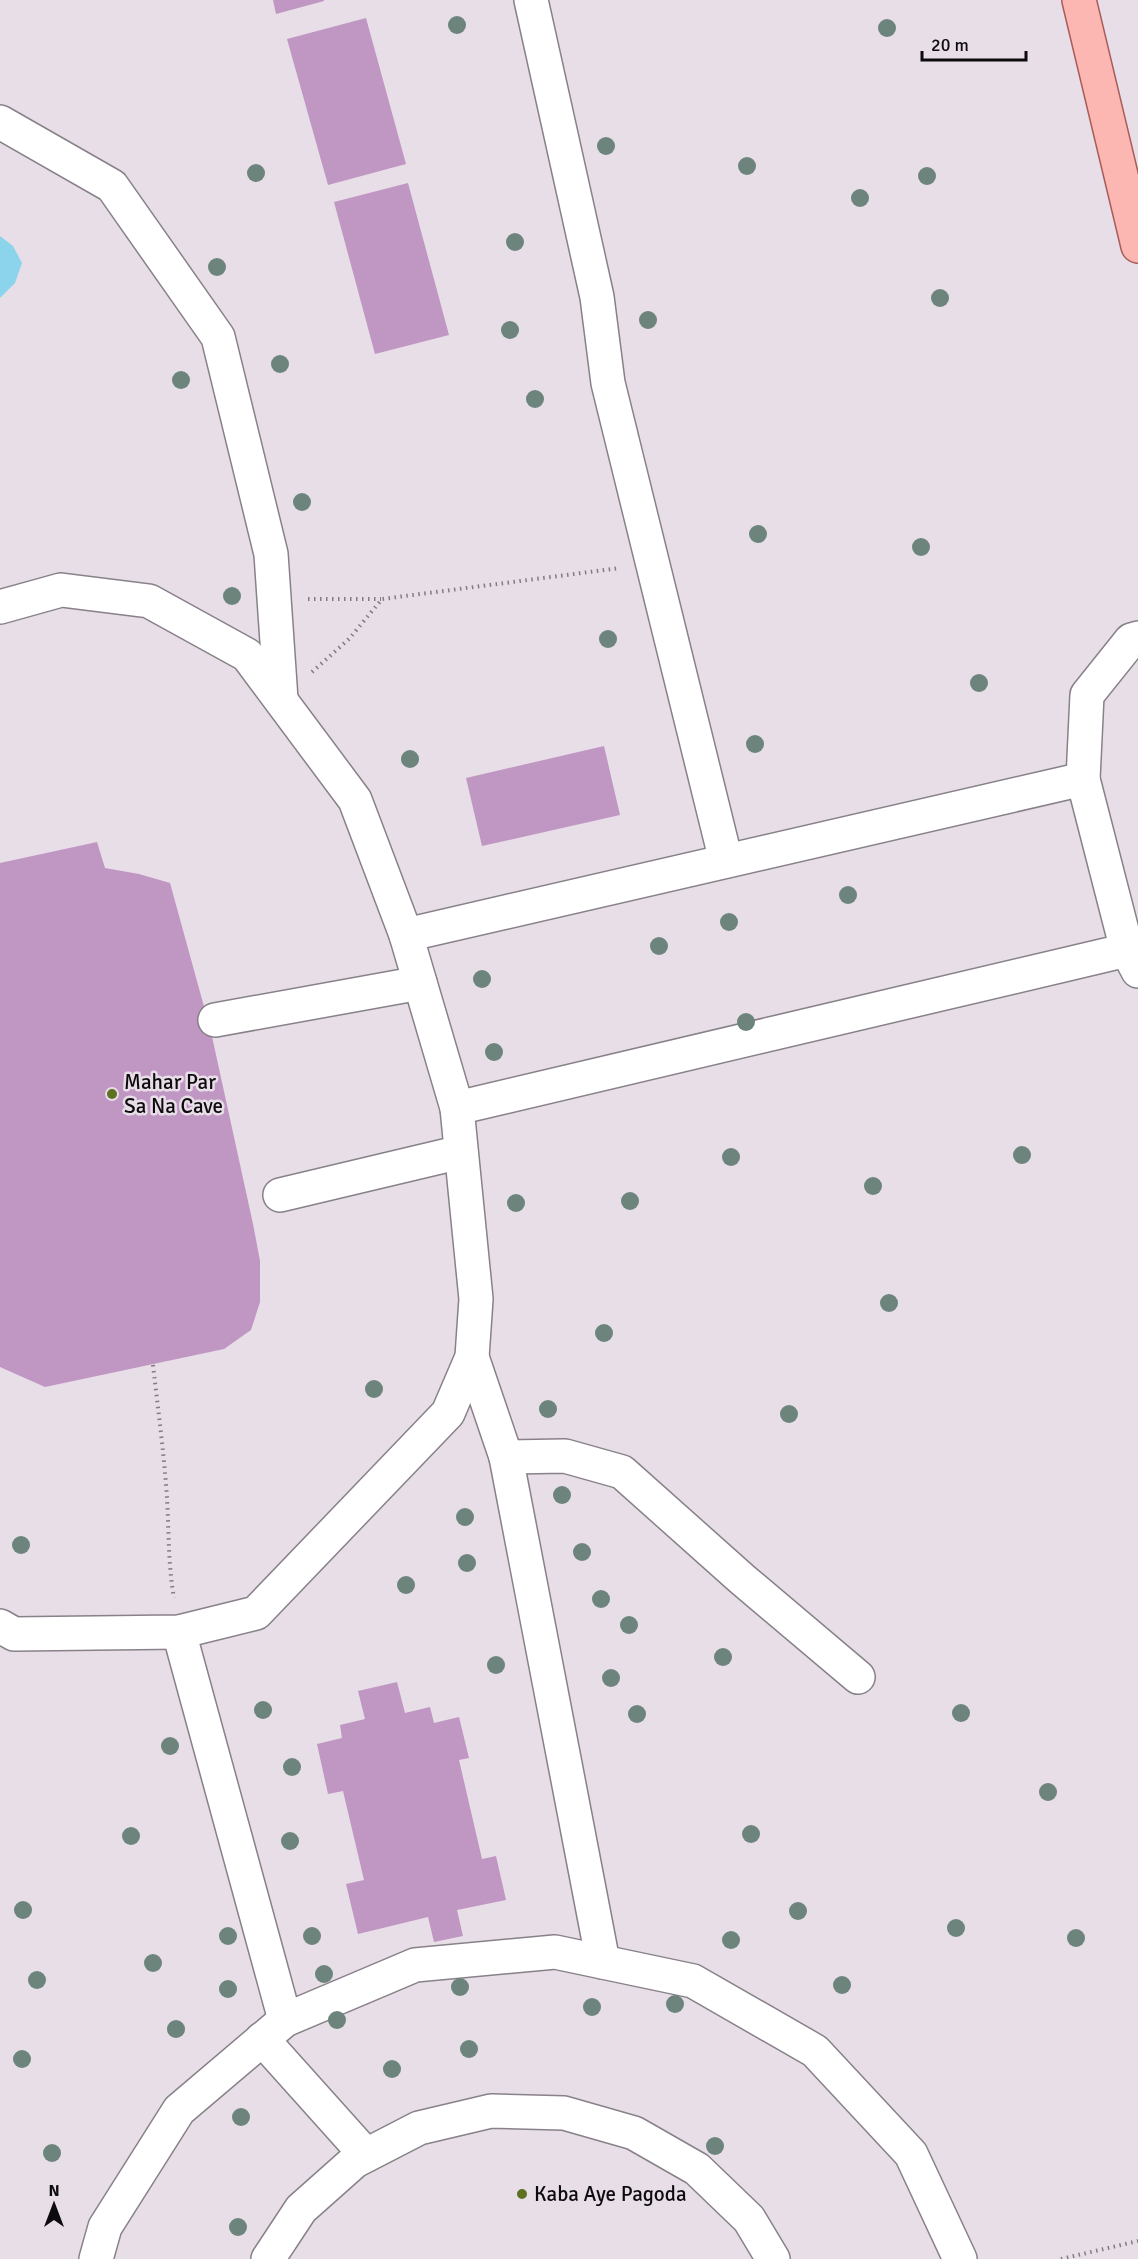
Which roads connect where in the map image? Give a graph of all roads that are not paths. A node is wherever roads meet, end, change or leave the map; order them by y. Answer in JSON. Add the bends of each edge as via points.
{"nodes":[{"id":1,"x":531,"y":0,"type":"edge"},
{"id":2,"x":1079,"y":0,"type":"edge"},
{"id":3,"x":0,"y":122,"type":"edge"},
{"id":4,"x":1138,"y":246,"type":"edge"},
{"id":5,"x":0,"y":607,"type":"edge"},
{"id":6,"x":1138,"y":638,"type":"edge"},
{"id":7,"x":281,"y":700,"type":"junction"},
{"id":8,"x":1083,"y":779,"type":"junction"},
{"id":9,"x":726,"y":861,"type":"junction"},
{"id":10,"x":406,"y":935,"type":"junction"},
{"id":11,"x":1132,"y":960,"type":"edge"},
{"id":12,"x":420,"y":983,"type":"junction"},
{"id":13,"x":215,"y":1020,"type":"dead end"},
{"id":14,"x":457,"y":1108,"type":"junction"},
{"id":15,"x":461,"y":1152,"type":"junction"},
{"id":16,"x":280,"y":1195,"type":"dead end"},
{"id":17,"x":472,"y":1358,"type":"junction"},
{"id":18,"x":506,"y":1457,"type":"junction"},
{"id":19,"x":0,"y":1626,"type":"edge"},
{"id":20,"x":179,"y":1632,"type":"junction"},
{"id":21,"x":858,"y":1677,"type":"dead end"},
{"id":22,"x":603,"y":1962,"type":"junction"},
{"id":23,"x":274,"y":2029,"type":"junction"},
{"id":24,"x":366,"y":2155,"type":"junction"},
{"id":25,"x":96,"y":2259,"type":"edge"},
{"id":26,"x":268,"y":2259,"type":"edge"},
{"id":27,"x":773,"y":2259,"type":"edge"},
{"id":28,"x":960,"y":2259,"type":"edge"}],
"edges":[{"from":1,"to":9,"type":"lane","via":[[597,297],[608,383]]},
{"from":2,"to":4,"type":"main road"},
{"from":3,"to":7,"type":"lane","via":[[112,186],[218,337],[271,554]]},
{"from":5,"to":7,"type":"lane","via":[[61,590],[149,601],[247,655]]},
{"from":6,"to":8,"type":"lane","via":[[1131,640],[1087,695]]},
{"from":7,"to":10,"type":"lane","via":[[354,800]]},
{"from":8,"to":9,"type":"lane"},
{"from":8,"to":11,"type":"lane"},
{"from":9,"to":10,"type":"lane"},
{"from":10,"to":12,"type":"lane"},
{"from":11,"to":14,"type":"lane"},
{"from":12,"to":13,"type":"lane"},
{"from":12,"to":14,"type":"lane"},
{"from":14,"to":15,"type":"lane"},
{"from":15,"to":16,"type":"lane"},
{"from":15,"to":17,"type":"lane","via":[[476,1299]]},
{"from":17,"to":18,"type":"lane"},
{"from":17,"to":20,"type":"lane","via":[[448,1413],[256,1613]]},
{"from":18,"to":21,"type":"lane","via":[[565,1456],[622,1472]]},
{"from":18,"to":22,"type":"lane"},
{"from":19,"to":20,"type":"lane","via":[[14,1634]]},
{"from":20,"to":23,"type":"lane"},
{"from":22,"to":23,"type":"lane","via":[[555,1952],[415,1965]]},
{"from":22,"to":28,"type":"lane","via":[[693,1981],[816,2051],[911,2154]]},
{"from":23,"to":24,"type":"lane"},
{"from":23,"to":25,"type":"lane","via":[[179,2110],[105,2228]]},
{"from":24,"to":26,"type":"lane","via":[[301,2209]]},
{"from":24,"to":27,"type":"lane","via":[[419,2127],[491,2111],[564,2113],[634,2133],[697,2169],[749,2220]]}]}
